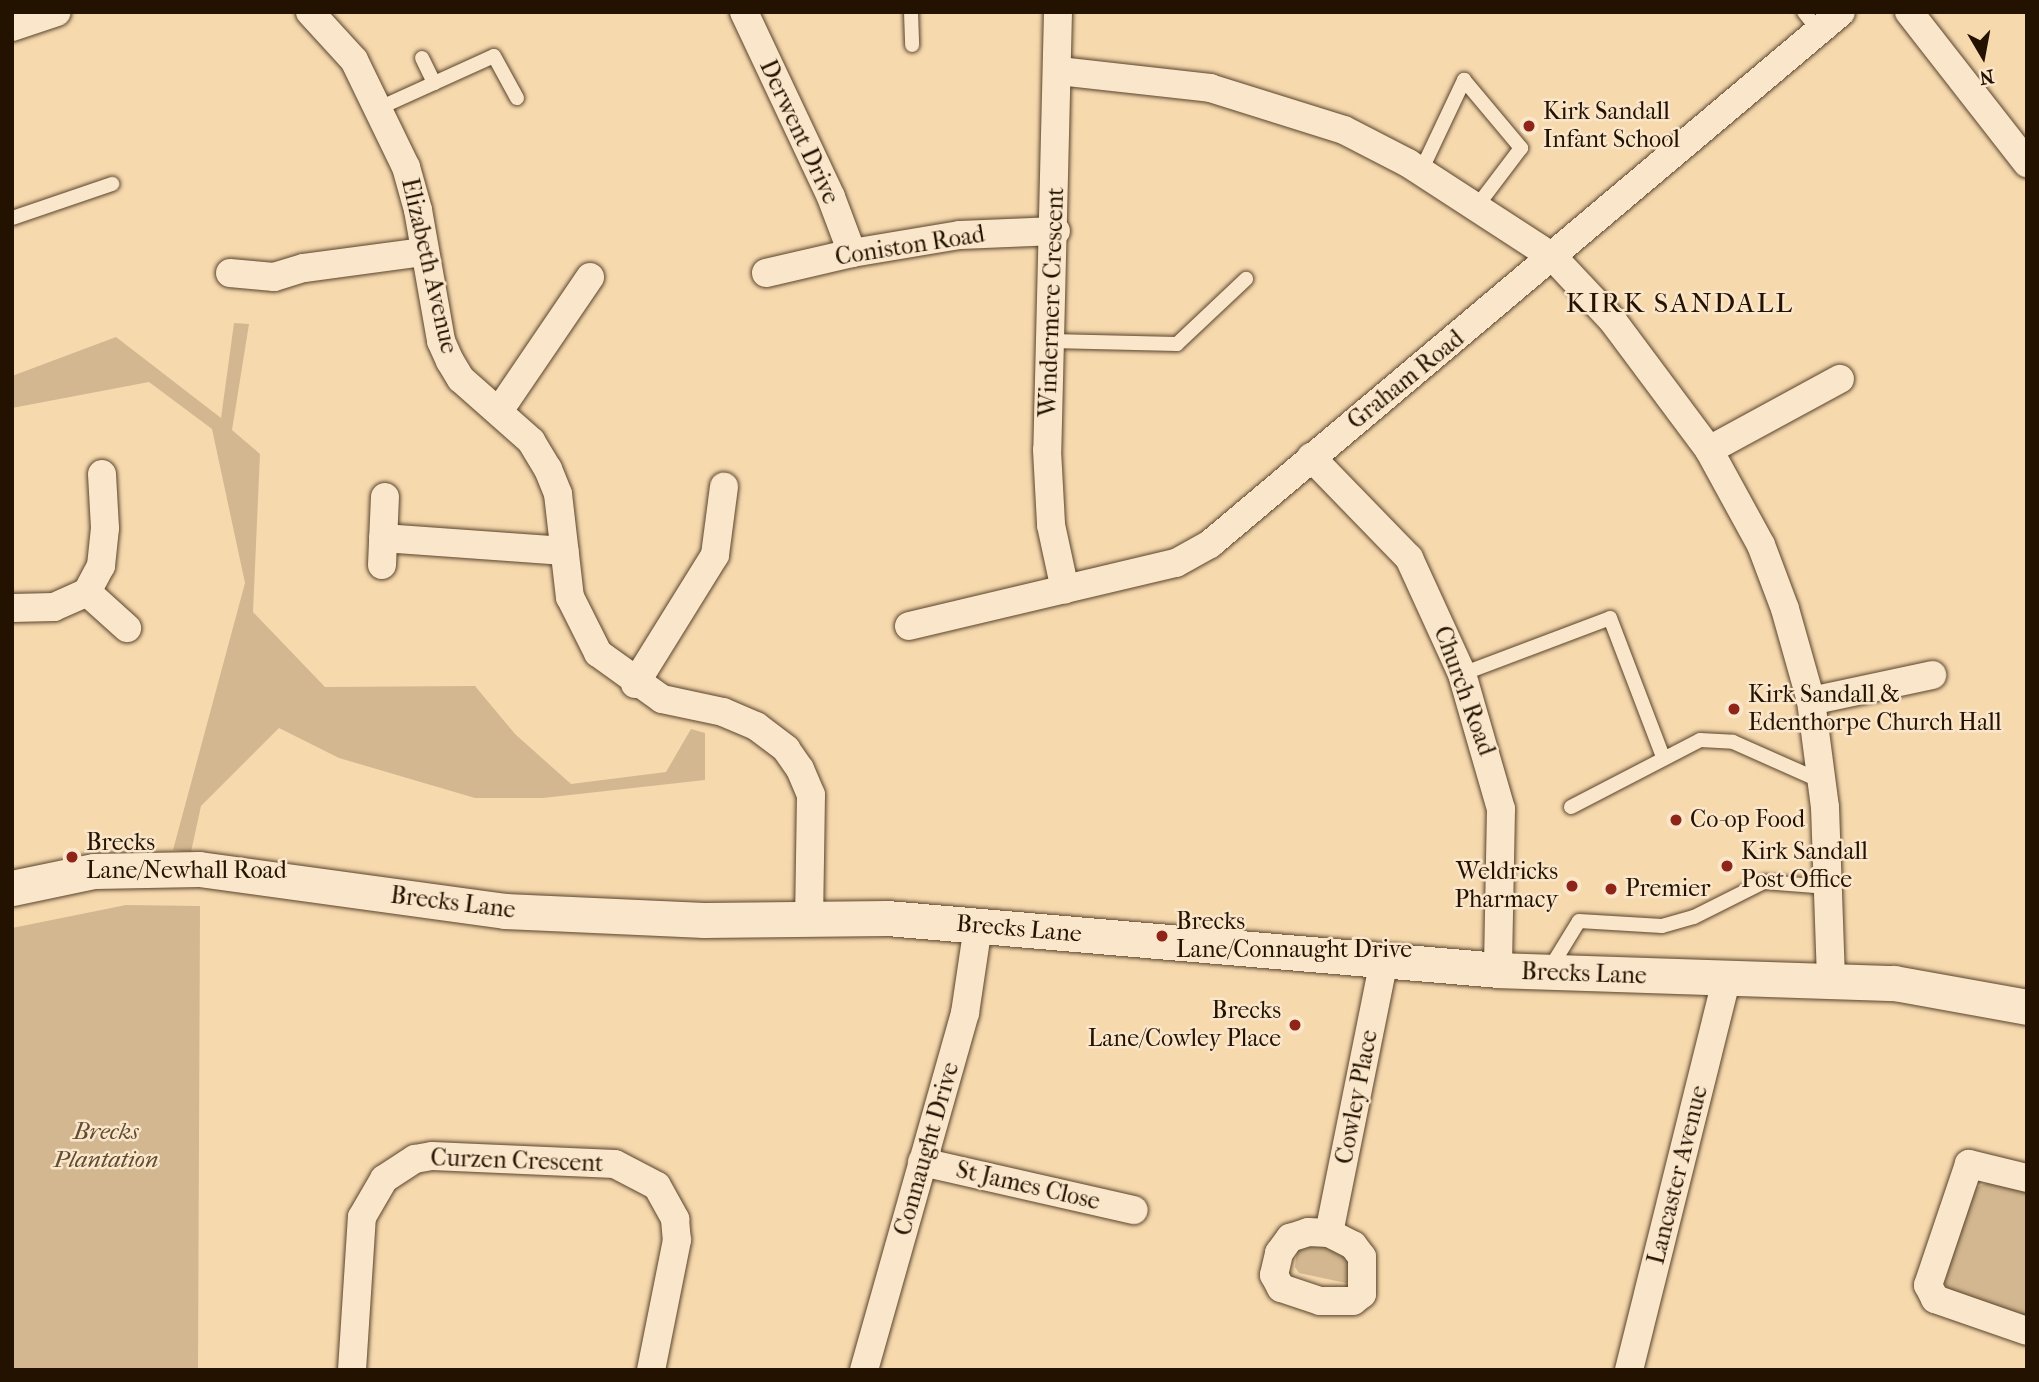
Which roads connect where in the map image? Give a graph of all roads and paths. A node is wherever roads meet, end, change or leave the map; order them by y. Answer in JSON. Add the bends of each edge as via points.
{"nodes":[{"id":1,"x":57,"y":12,"type":"edge"},
{"id":2,"x":310,"y":12,"type":"edge"},
{"id":3,"x":744,"y":12,"type":"edge"},
{"id":4,"x":911,"y":12,"type":"edge"},
{"id":5,"x":1058,"y":12,"type":"edge"},
{"id":6,"x":1841,"y":12,"type":"edge"},
{"id":7,"x":1909,"y":12,"type":"edge"},
{"id":8,"x":1812,"y":22,"type":"edge"},
{"id":9,"x":12,"y":27,"type":"edge"},
{"id":10,"x":912,"y":45,"type":"dead end"},
{"id":11,"x":422,"y":58,"type":"dead end"},
{"id":12,"x":1059,"y":71,"type":"junction"},
{"id":13,"x":434,"y":83,"type":"junction"},
{"id":14,"x":517,"y":98,"type":"dead end"},
{"id":15,"x":377,"y":109,"type":"junction"},
{"id":16,"x":2027,"y":163,"type":"edge"},
{"id":17,"x":1421,"y":171,"type":"junction"},
{"id":18,"x":112,"y":184,"type":"dead end"},
{"id":19,"x":1477,"y":205,"type":"junction"},
{"id":20,"x":12,"y":218,"type":"edge"},
{"id":21,"x":1055,"y":231,"type":"junction"},
{"id":22,"x":424,"y":252,"type":"junction"},
{"id":23,"x":852,"y":253,"type":"junction"},
{"id":24,"x":1553,"y":257,"type":"junction"},
{"id":25,"x":230,"y":273,"type":"dead end"},
{"id":26,"x":766,"y":273,"type":"dead end"},
{"id":27,"x":590,"y":276,"type":"dead end"},
{"id":28,"x":1247,"y":279,"type":"dead end"},
{"id":29,"x":1051,"y":341,"type":"junction"},
{"id":30,"x":1840,"y":379,"type":"dead end"},
{"id":31,"x":499,"y":411,"type":"junction"},
{"id":32,"x":1709,"y":450,"type":"junction"},
{"id":33,"x":1311,"y":457,"type":"junction"},
{"id":34,"x":102,"y":474,"type":"dead end"},
{"id":35,"x":724,"y":487,"type":"dead end"},
{"id":36,"x":385,"y":497,"type":"dead end"},
{"id":37,"x":565,"y":551,"type":"junction"},
{"id":38,"x":1065,"y":590,"type":"junction"},
{"id":39,"x":87,"y":592,"type":"junction"},
{"id":40,"x":12,"y":608,"type":"edge"},
{"id":41,"x":909,"y":626,"type":"dead end"},
{"id":42,"x":127,"y":628,"type":"dead end"},
{"id":43,"x":1462,"y":674,"type":"junction"},
{"id":44,"x":1932,"y":675,"type":"dead end"},
{"id":45,"x":635,"y":684,"type":"junction"},
{"id":46,"x":1811,"y":701,"type":"junction"},
{"id":47,"x":1663,"y":757,"type":"junction"},
{"id":48,"x":1821,"y":781,"type":"junction"},
{"id":49,"x":1571,"y":807,"type":"dead end"},
{"id":50,"x":1828,"y":887,"type":"junction"},
{"id":51,"x":12,"y":888,"type":"edge"},
{"id":52,"x":809,"y":920,"type":"junction"},
{"id":53,"x":978,"y":926,"type":"junction"},
{"id":54,"x":1384,"y":961,"type":"junction"},
{"id":55,"x":1498,"y":970,"type":"junction"},
{"id":56,"x":1548,"y":973,"type":"junction"},
{"id":57,"x":1831,"y":979,"type":"junction"},
{"id":58,"x":1726,"y":980,"type":"junction"},
{"id":59,"x":2027,"y":1007,"type":"edge"},
{"id":60,"x":922,"y":1162,"type":"junction"},
{"id":61,"x":2027,"y":1178,"type":"edge"},
{"id":62,"x":1135,"y":1210,"type":"dead end"},
{"id":63,"x":1329,"y":1233,"type":"dead end"},
{"id":64,"x":2027,"y":1331,"type":"edge"},
{"id":65,"x":352,"y":1370,"type":"edge"},
{"id":66,"x":651,"y":1370,"type":"edge"},
{"id":67,"x":864,"y":1370,"type":"edge"},
{"id":68,"x":1629,"y":1370,"type":"edge"}],
"edges":[{"from":1,"to":9,"type":"street"},
{"from":2,"to":15,"type":"street","name":"Elizabeth Avenue","via":[[354,60]]},
{"from":3,"to":23,"type":"street","name":"Derwent Drive","via":[[831,197]]},
{"from":4,"to":10,"type":"lane"},
{"from":5,"to":12,"type":"street","name":"Windermere Crescent"},
{"from":6,"to":8,"type":"street","name":"Graham Road"},
{"from":7,"to":16,"type":"street"},
{"from":8,"to":24,"type":"street","name":"Graham Road"},
{"from":11,"to":13,"type":"lane"},
{"from":12,"to":17,"type":"street","via":[[1210,88],[1251,98],[1344,130]]},
{"from":12,"to":21,"type":"street","name":"Windermere Crescent"},
{"from":13,"to":14,"type":"lane","via":[[495,56]]},
{"from":13,"to":15,"type":"lane"},
{"from":15,"to":22,"type":"street","name":"Elizabeth Avenue","via":[[406,167]]},
{"from":17,"to":19,"type":"street"},
{"from":17,"to":19,"type":"lane","via":[[1464,80],[1521,148]]},
{"from":18,"to":20,"type":"lane"},
{"from":19,"to":24,"type":"street"},
{"from":21,"to":23,"type":"street","name":"Coniston Road","via":[[960,236]]},
{"from":21,"to":29,"type":"street","name":"Windermere Crescent"},
{"from":22,"to":25,"type":"street","via":[[303,268],[274,277]]},
{"from":22,"to":31,"type":"street","name":"Elizabeth Avenue","via":[[450,361],[461,379]]},
{"from":23,"to":26,"type":"street","name":"Coniston Road"},
{"from":24,"to":32,"type":"street","via":[[1613,321]]},
{"from":24,"to":33,"type":"street","name":"Graham Road"},
{"from":27,"to":31,"type":"street"},
{"from":28,"to":29,"type":"lane","via":[[1177,344]]},
{"from":29,"to":38,"type":"street","name":"Windermere Crescent","via":[[1046,450],[1051,525]]},
{"from":30,"to":32,"type":"street"},
{"from":31,"to":37,"type":"street","name":"Elizabeth Avenue","via":[[531,441],[548,469],[558,494]]},
{"from":32,"to":46,"type":"street","via":[[1761,545]]},
{"from":33,"to":38,"type":"street","name":"Graham Road","via":[[1210,544],[1176,563]]},
{"from":33,"to":43,"type":"street","name":"Church Road","via":[[1409,558]]},
{"from":34,"to":39,"type":"street","via":[[106,528],[101,566]]},
{"from":35,"to":45,"type":"street","via":[[715,555]]},
{"from":36,"to":37,"type":"street","via":[[383,552]]},
{"from":37,"to":45,"type":"street","name":"Elizabeth Avenue","via":[[570,597],[583,627],[598,653]]},
{"from":38,"to":41,"type":"street","name":"Graham Road"},
{"from":39,"to":40,"type":"street","via":[[54,607]]},
{"from":39,"to":42,"type":"street"},
{"from":43,"to":47,"type":"lane","via":[[1610,618]]},
{"from":43,"to":55,"type":"street","name":"Church Road","via":[[1501,809]]},
{"from":44,"to":46,"type":"street"},
{"from":45,"to":52,"type":"street","name":"Elizabeth Avenue","via":[[662,699],[723,712],[756,726],[786,749],[811,795]]},
{"from":46,"to":48,"type":"street"},
{"from":47,"to":48,"type":"lane","via":[[1700,740],[1721,740]]},
{"from":47,"to":49,"type":"lane"},
{"from":48,"to":50,"type":"street"},
{"from":50,"to":56,"type":"lane","via":[[1764,882],[1694,917],[1661,926],[1579,921]]},
{"from":50,"to":57,"type":"street"},
{"from":51,"to":52,"type":"street","name":"Brecks Lane","via":[[94,871],[199,869],[505,911],[611,918]]},
{"from":52,"to":53,"type":"street","name":"Brecks Lane","via":[[887,918]]},
{"from":53,"to":54,"type":"street","name":"Brecks Lane"},
{"from":53,"to":60,"type":"street","name":"Connaught Drive","via":[[965,1013]]},
{"from":54,"to":55,"type":"street","name":"Brecks Lane"},
{"from":54,"to":63,"type":"street","name":"Cowley Place"},
{"from":55,"to":56,"type":"street","name":"Brecks Lane"},
{"from":56,"to":58,"type":"street","name":"Brecks Lane"},
{"from":57,"to":58,"type":"street","name":"Brecks Lane"},
{"from":57,"to":59,"type":"street","name":"Brecks Lane","via":[[1894,983]]},
{"from":58,"to":68,"type":"street","name":"Lancaster Avenue"},
{"from":60,"to":62,"type":"street","name":"St James Close"},
{"from":60,"to":67,"type":"street","name":"Connaught Drive"},
{"from":61,"to":64,"type":"street","via":[[1969,1164],[1928,1285],[1935,1299]]},
{"from":65,"to":66,"type":"street","name":"Curzen Crescent","via":[[362,1217],[384,1179],[415,1159],[432,1156],[615,1164],[657,1186],[675,1219],[677,1240]]}]}
